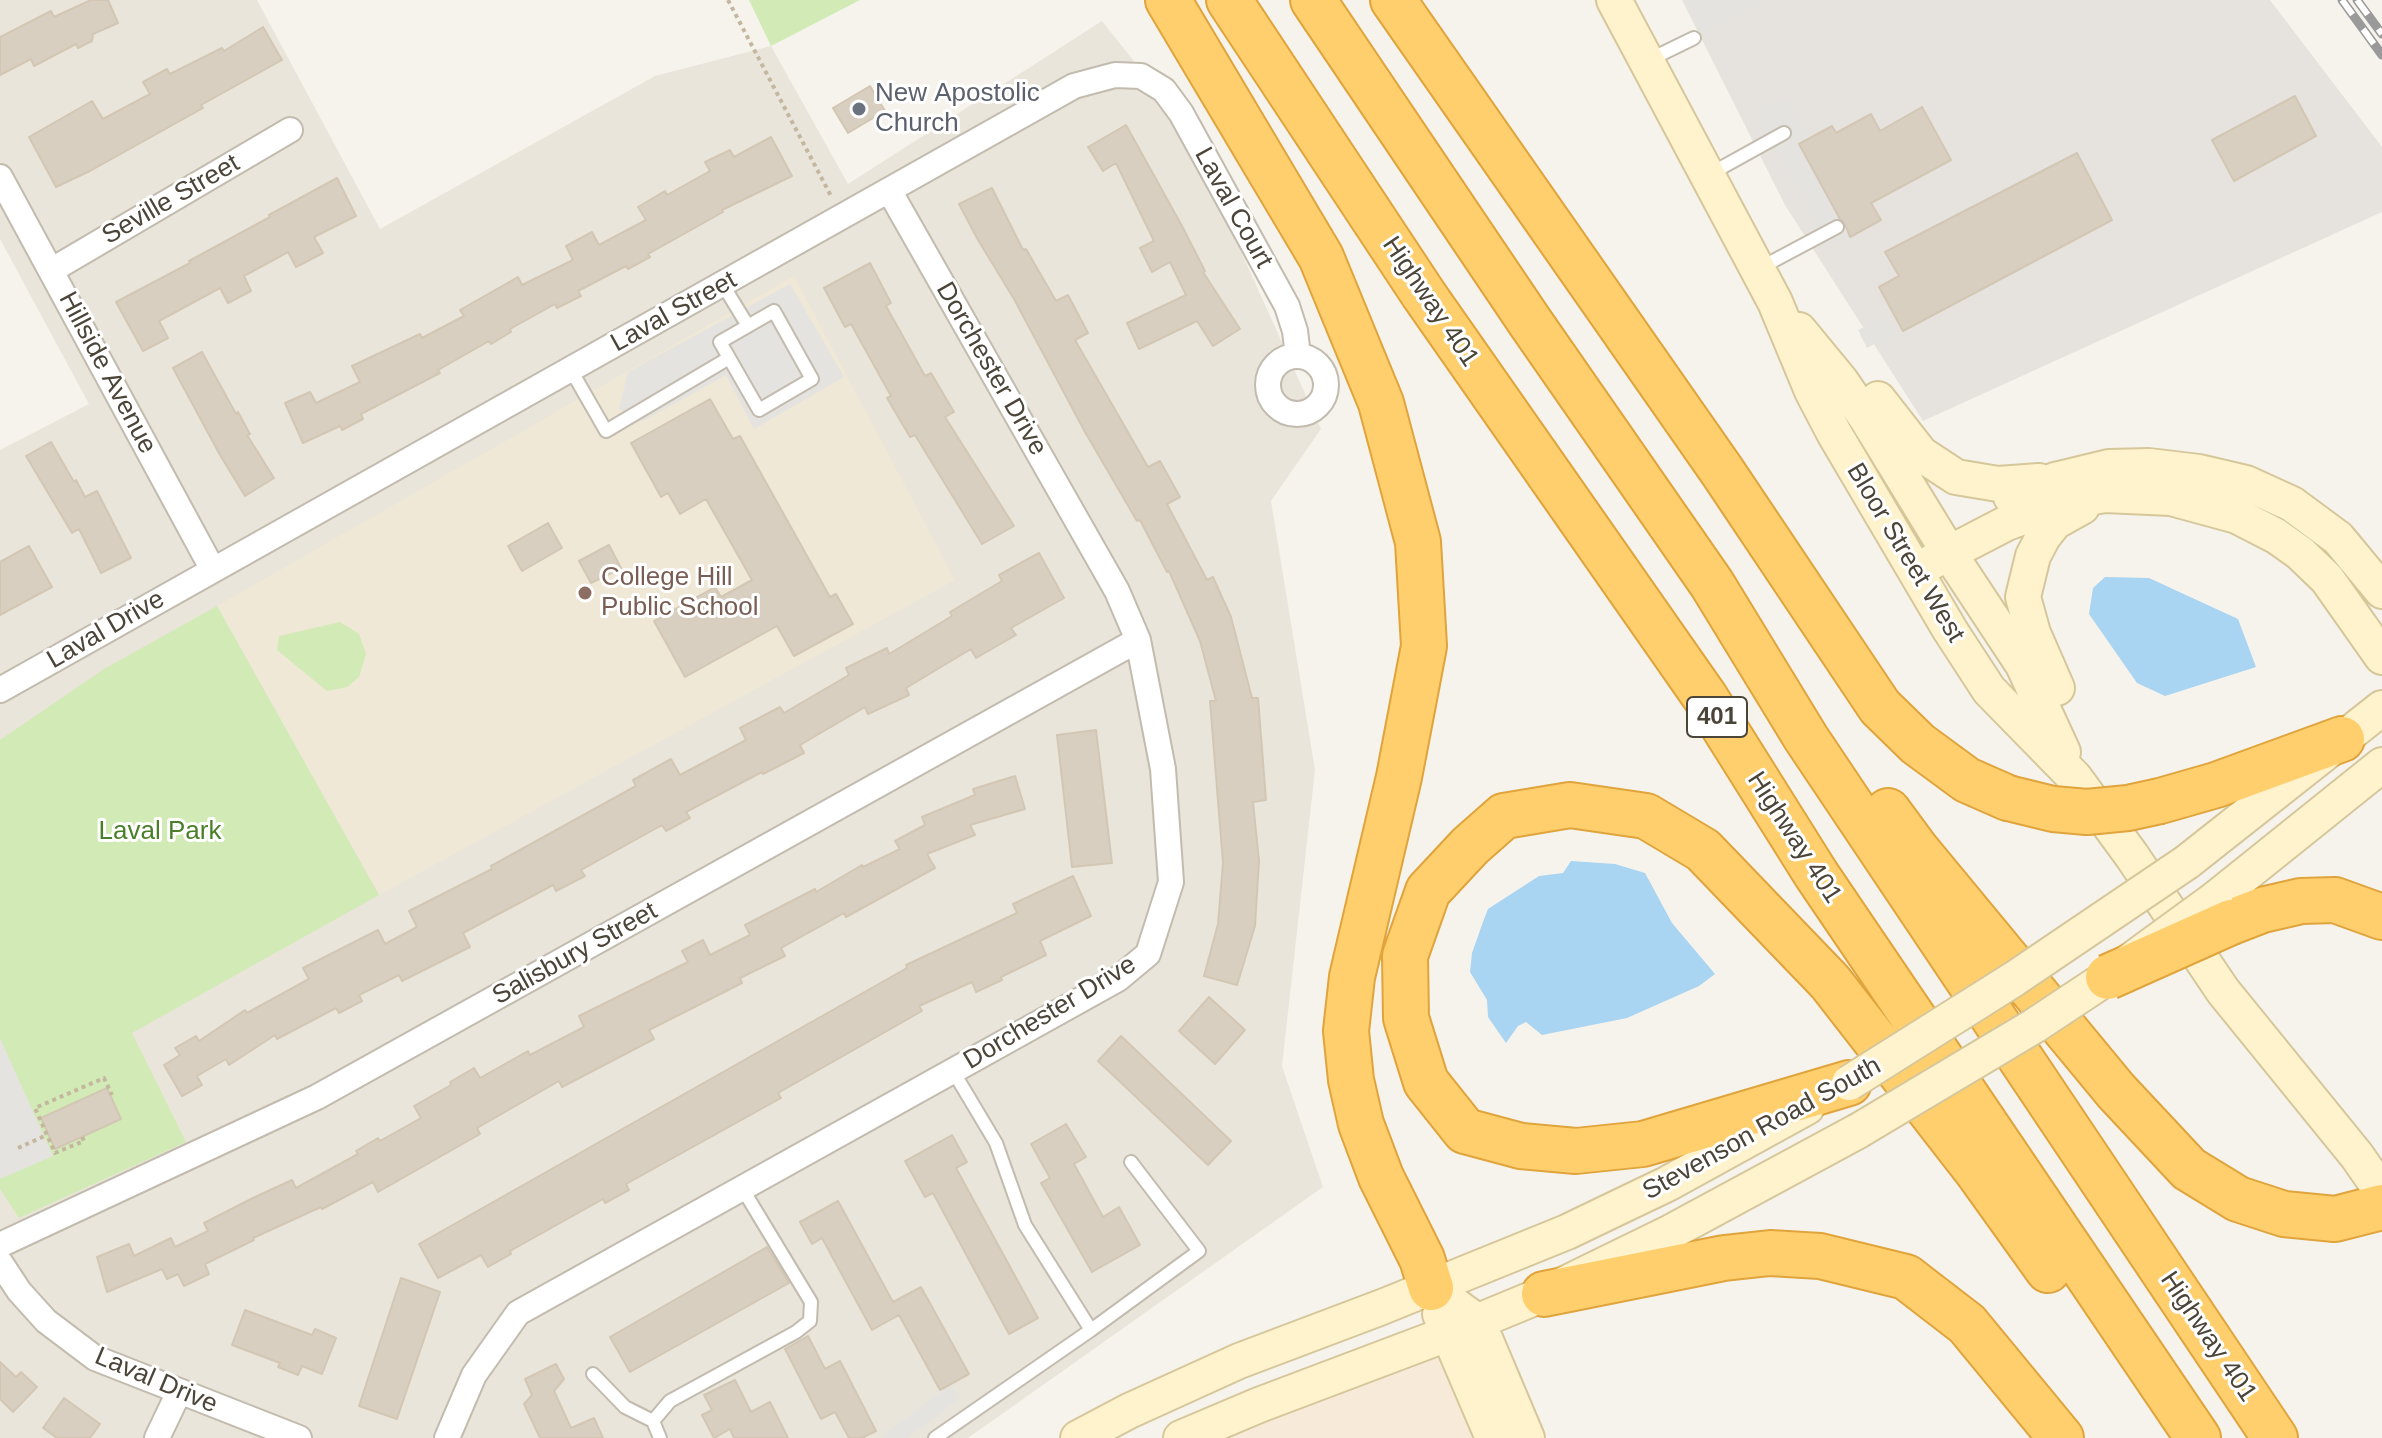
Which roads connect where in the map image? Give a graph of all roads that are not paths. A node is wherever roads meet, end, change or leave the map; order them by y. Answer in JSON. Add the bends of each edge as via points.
{"nodes":[{"id":1,"x":1168,"y":0,"type":"edge"},
{"id":2,"x":1229,"y":0,"type":"edge"},
{"id":3,"x":1313,"y":0,"type":"edge"},
{"id":4,"x":1393,"y":0,"type":"edge"},
{"id":5,"x":1614,"y":0,"type":"edge"},
{"id":6,"x":1694,"y":38,"type":"dead end"},
{"id":7,"x":1646,"y":62,"type":"junction"},
{"id":8,"x":1141,"y":76,"type":"joint"},
{"id":9,"x":290,"y":130,"type":"dead end"},
{"id":10,"x":1784,"y":133,"type":"dead end"},
{"id":11,"x":1706,"y":175,"type":"junction"},
{"id":12,"x":0,"y":177,"type":"edge"},
{"id":13,"x":890,"y":192,"type":"junction"},
{"id":14,"x":1837,"y":227,"type":"dead end"},
{"id":15,"x":52,"y":270,"type":"junction"},
{"id":16,"x":1757,"y":270,"type":"junction"},
{"id":17,"x":723,"y":285,"type":"junction"},
{"id":18,"x":1775,"y":302,"type":"junction"},
{"id":19,"x":748,"y":326,"type":"junction"},
{"id":20,"x":1298,"y":356,"type":"dead end"},
{"id":21,"x":729,"y":358,"type":"junction"},
{"id":22,"x":571,"y":370,"type":"junction"},
{"id":23,"x":2055,"y":480,"type":"junction"},
{"id":24,"x":2105,"y":495,"type":"junction"},
{"id":25,"x":1944,"y":543,"type":"junction"},
{"id":26,"x":1910,"y":562,"type":"junction"},
{"id":27,"x":213,"y":570,"type":"junction"},
{"id":28,"x":1712,"y":584,"type":"junction"},
{"id":29,"x":2382,"y":591,"type":"edge"},
{"id":30,"x":1138,"y":640,"type":"junction"},
{"id":31,"x":2382,"y":657,"type":"edge"},
{"id":32,"x":0,"y":690,"type":"edge"},
{"id":33,"x":2382,"y":708,"type":"edge"},
{"id":34,"x":2342,"y":739,"type":"junction"},
{"id":35,"x":2382,"y":765,"type":"edge"},
{"id":36,"x":2075,"y":778,"type":"junction"},
{"id":37,"x":2132,"y":856,"type":"junction"},
{"id":38,"x":2223,"y":910,"type":"junction"},
{"id":39,"x":2382,"y":917,"type":"edge"},
{"id":40,"x":2108,"y":977,"type":"joint"},
{"id":41,"x":953,"y":1071,"type":"junction"},
{"id":42,"x":1849,"y":1083,"type":"junction"},
{"id":43,"x":1131,"y":1162,"type":"dead end"},
{"id":44,"x":742,"y":1188,"type":"junction"},
{"id":45,"x":2382,"y":1192,"type":"edge"},
{"id":46,"x":2382,"y":1207,"type":"edge"},
{"id":47,"x":0,"y":1245,"type":"edge"},
{"id":48,"x":0,"y":1262,"type":"edge"},
{"id":49,"x":1431,"y":1288,"type":"junction"},
{"id":50,"x":1544,"y":1294,"type":"junction"},
{"id":51,"x":1462,"y":1328,"type":"junction"},
{"id":52,"x":1091,"y":1330,"type":"junction"},
{"id":53,"x":593,"y":1374,"type":"dead end"},
{"id":54,"x":179,"y":1392,"type":"junction"},
{"id":55,"x":653,"y":1421,"type":"junction"},
{"id":56,"x":157,"y":1438,"type":"edge"},
{"id":57,"x":299,"y":1438,"type":"edge"},
{"id":58,"x":447,"y":1438,"type":"edge"},
{"id":59,"x":660,"y":1438,"type":"edge"},
{"id":60,"x":935,"y":1438,"type":"edge"},
{"id":61,"x":1078,"y":1438,"type":"edge"},
{"id":62,"x":1181,"y":1438,"type":"edge"},
{"id":63,"x":1493,"y":1438,"type":"edge"},
{"id":64,"x":1527,"y":1438,"type":"edge"},
{"id":65,"x":2061,"y":1438,"type":"edge"},
{"id":66,"x":2168,"y":1438,"type":"edge"},
{"id":67,"x":2198,"y":1438,"type":"edge"},
{"id":68,"x":2275,"y":1438,"type":"edge"}],
"edges":[{"from":1,"to":49,"type":"highway","via":[[1321,257],[1381,403],[1418,542],[1424,646],[1352,977],[1346,1031],[1361,1124]]},
{"from":2,"to":67,"type":"highway","name":"Highway 401","number":"401","via":[[1424,295],[1705,697],[1816,874]]},
{"from":3,"to":28,"type":"highway","name":"Highway 401","number":"401"},
{"from":4,"to":34,"type":"highway","bridge":true,"via":[[1713,457],[1880,707],[1918,744],[1967,780],[2008,798],[2087,812],[2128,808],[2216,785]]},
{"from":5,"to":7,"type":"main road","name":"Bloor Street West"},
{"from":6,"to":7,"type":"lane"},
{"from":7,"to":11,"type":"main road","name":"Bloor Street West"},
{"from":8,"to":13,"type":"street","name":"Laval Street","via":[[1115,75],[1074,86]]},
{"from":8,"to":20,"type":"street","name":"Laval Court","via":[[1164,90],[1181,113],[1287,306]]},
{"from":9,"to":15,"type":"street","name":"Seville Street"},
{"from":10,"to":11,"type":"lane"},
{"from":11,"to":16,"type":"main road","name":"Bloor Street West"},
{"from":12,"to":15,"type":"street","name":"Hillside Avenue"},
{"from":13,"to":17,"type":"street","name":"Laval Street"},
{"from":13,"to":30,"type":"street","name":"Dorchester Drive","via":[[1117,591]]},
{"from":14,"to":16,"type":"lane"},
{"from":15,"to":27,"type":"street","name":"Hillside Avenue"},
{"from":16,"to":18,"type":"main road","name":"Bloor Street West"},
{"from":16,"to":23,"type":"main road","via":[[1813,320],[1921,454],[1942,470],[1998,484]]},
{"from":17,"to":19,"type":"lane"},
{"from":17,"to":22,"type":"street","name":"Laval Street"},
{"from":18,"to":25,"type":"main road","name":"Bloor Street West","via":[[1841,381]]},
{"from":18,"to":26,"type":"main road","name":"Bloor Street West","via":[[1812,391]]},
{"from":19,"to":21,"type":"lane","via":[[720,342]]},
{"from":19,"to":21,"type":"lane","via":[[774,311],[812,379],[759,410]]},
{"from":21,"to":22,"type":"lane","via":[[606,431]]},
{"from":22,"to":27,"type":"street","name":"Laval Street"},
{"from":23,"to":25,"type":"main road","via":[[2018,494]]},
{"from":23,"to":29,"type":"main road","via":[[2109,467],[2149,466],[2246,483],[2292,504],[2338,538]]},
{"from":24,"to":25,"type":"main road","via":[[2064,502]]},
{"from":24,"to":31,"type":"main road","via":[[2205,505],[2276,536],[2327,579]]},
{"from":24,"to":37,"type":"main road","via":[[2055,522],[2033,556],[2023,597],[2033,633]]},
{"from":25,"to":26,"type":"main road"},
{"from":25,"to":36,"type":"main road","name":"Bloor Street West","via":[[2023,665]]},
{"from":26,"to":36,"type":"main road","name":"Bloor Street West","via":[[1989,690]]},
{"from":27,"to":32,"type":"street","name":"Laval Drive"},
{"from":28,"to":46,"type":"highway","via":[[1916,849],[2116,1091],[2189,1169],[2238,1199],[2284,1214],[2335,1219]]},
{"from":28,"to":68,"type":"highway","name":"Highway 401","number":"401","via":[[1815,751]]},
{"from":30,"to":41,"type":"street","name":"Dorchester Drive","via":[[1163,769],[1171,882],[1148,954],[1118,979]]},
{"from":30,"to":47,"type":"street","name":"Salisbury Street","via":[[317,1097]]},
{"from":33,"to":34,"type":"main road","name":"Stevenson Road South"},
{"from":34,"to":42,"type":"main road","name":"Stevenson Road South","bridge":true,"via":[[2187,862]]},
{"from":35,"to":38,"type":"main road"},
{"from":36,"to":37,"type":"main road","name":"Bloor Street West"},
{"from":37,"to":45,"type":"main road","name":"Bloor Street West","via":[[2223,991]]},
{"from":38,"to":39,"type":"highway","via":[[2335,900]]},
{"from":38,"to":40,"type":"highway","bridge":true},
{"from":40,"to":50,"type":"main road","name":"Stevenson Road South","bridge":true,"via":[[1858,1131]]},
{"from":41,"to":44,"type":"street","name":"Dorchester Drive"},
{"from":41,"to":52,"type":"lane","via":[[996,1143],[1025,1225]]},
{"from":42,"to":49,"type":"main road","name":"Stevenson Road South","via":[[1667,1184]]},
{"from":42,"to":66,"type":"highway","via":[[1643,1144],[1576,1151],[1521,1146],[1465,1131],[1426,1082],[1406,1018],[1405,956],[1428,891],[1504,816],[1570,805],[1646,816],[1703,850],[1830,982],[1977,1171]]},
{"from":43,"to":52,"type":"lane","via":[[1199,1251]]},
{"from":44,"to":55,"type":"lane","via":[[811,1302],[810,1321],[670,1401]]},
{"from":44,"to":58,"type":"street","name":"Dorchester Drive","via":[[518,1313],[474,1375]]},
{"from":48,"to":54,"type":"street","name":"Laval Drive","via":[[46,1321],[73,1343],[95,1358]]},
{"from":49,"to":51,"type":"main road"},
{"from":49,"to":61,"type":"main road","name":"Stevenson Road South","via":[[1239,1361]]},
{"from":50,"to":51,"type":"main road","name":"Stevenson Road South"},
{"from":50,"to":65,"type":"highway","via":[[1770,1253],[1820,1256],[1906,1277],[1967,1324]]},
{"from":51,"to":62,"type":"main road","name":"Stevenson Road South"},
{"from":51,"to":63,"type":"main road"},
{"from":51,"to":64,"type":"main road"},
{"from":52,"to":60,"type":"lane"},
{"from":53,"to":55,"type":"lane","via":[[625,1407]]},
{"from":54,"to":56,"type":"street"},
{"from":54,"to":57,"type":"street","name":"Laval Drive"},
{"from":55,"to":59,"type":"lane"}]}
